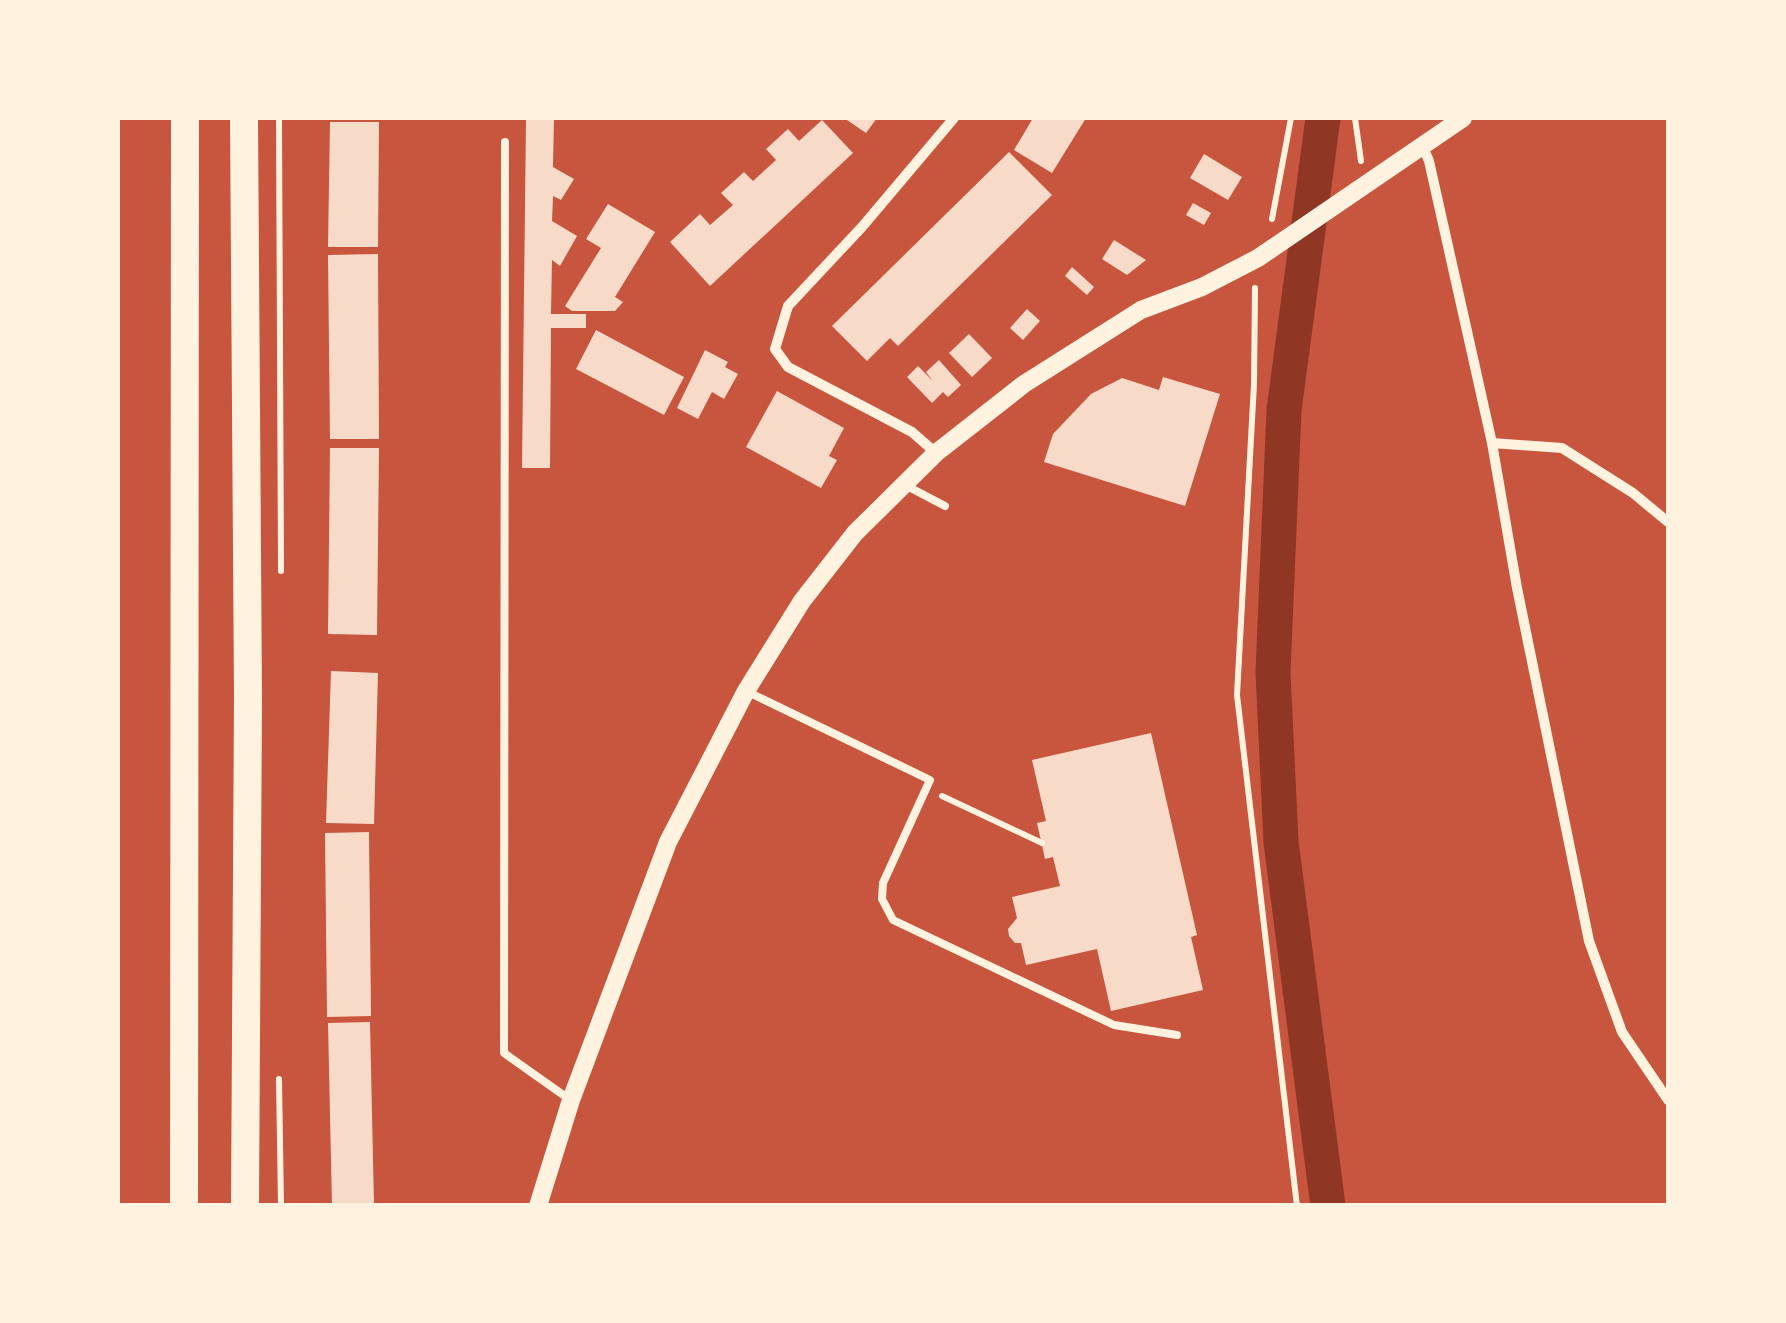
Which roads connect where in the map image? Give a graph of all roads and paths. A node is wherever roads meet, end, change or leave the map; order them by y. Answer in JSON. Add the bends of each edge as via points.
{"nodes":[{"id":1,"x":185,"y":118,"type":"edge"},
{"id":2,"x":244,"y":118,"type":"edge"},
{"id":3,"x":954,"y":118,"type":"edge"},
{"id":4,"x":1291,"y":118,"type":"edge"},
{"id":5,"x":1355,"y":118,"type":"edge"},
{"id":6,"x":1463,"y":118,"type":"edge"},
{"id":7,"x":505,"y":142,"type":"dead end"},
{"id":8,"x":1422,"y":144,"type":"junction"},
{"id":9,"x":1361,"y":161,"type":"dead end"},
{"id":10,"x":1273,"y":224,"type":"dead end"},
{"id":11,"x":1257,"y":267,"type":"junction"},
{"id":12,"x":1492,"y":442,"type":"junction"},
{"id":13,"x":936,"y":454,"type":"junction"},
{"id":14,"x":902,"y":484,"type":"junction"},
{"id":15,"x":945,"y":506,"type":"dead end"},
{"id":16,"x":1668,"y":522,"type":"edge"},
{"id":17,"x":746,"y":690,"type":"junction"},
{"id":18,"x":942,"y":796,"type":"dead end"},
{"id":19,"x":1042,"y":842,"type":"dead end"},
{"id":20,"x":1177,"y":1035,"type":"dead end"},
{"id":21,"x":279,"y":1069,"type":"dead end"},
{"id":22,"x":571,"y":1100,"type":"junction"},
{"id":23,"x":1668,"y":1100,"type":"edge"},
{"id":24,"x":184,"y":1206,"type":"edge"},
{"id":25,"x":245,"y":1206,"type":"edge"},
{"id":26,"x":281,"y":1206,"type":"edge"},
{"id":27,"x":538,"y":1206,"type":"edge"},
{"id":28,"x":1298,"y":1206,"type":"edge"}],
"edges":[{"from":1,"to":24,"type":"highway"},
{"from":2,"to":25,"type":"highway"},
{"from":3,"to":13,"type":"street","via":[[788,306],[774,349],[788,367],[912,432]]},
{"from":4,"to":10,"type":"path"},
{"from":5,"to":9,"type":"path"},
{"from":6,"to":8,"type":"street"},
{"from":7,"to":22,"type":"lane","via":[[504,1053]]},
{"from":8,"to":11,"type":"street"},
{"from":8,"to":12,"type":"street"},
{"from":11,"to":13,"type":"street","via":[[1141,310],[1024,384]]},
{"from":11,"to":28,"type":"path","via":[[1237,694]]},
{"from":12,"to":16,"type":"street","via":[[1562,448]]},
{"from":12,"to":23,"type":"street","via":[[1589,942],[1622,1032]]},
{"from":13,"to":14,"type":"street"},
{"from":14,"to":15,"type":"lane"},
{"from":14,"to":17,"type":"street","via":[[802,601]]},
{"from":17,"to":20,"type":"lane","via":[[930,780],[883,883],[882,899],[893,920],[1114,1026]]},
{"from":17,"to":22,"type":"street","via":[[668,842]]},
{"from":18,"to":19,"type":"path"},
{"from":21,"to":26,"type":"path"},
{"from":22,"to":27,"type":"street"}]}
